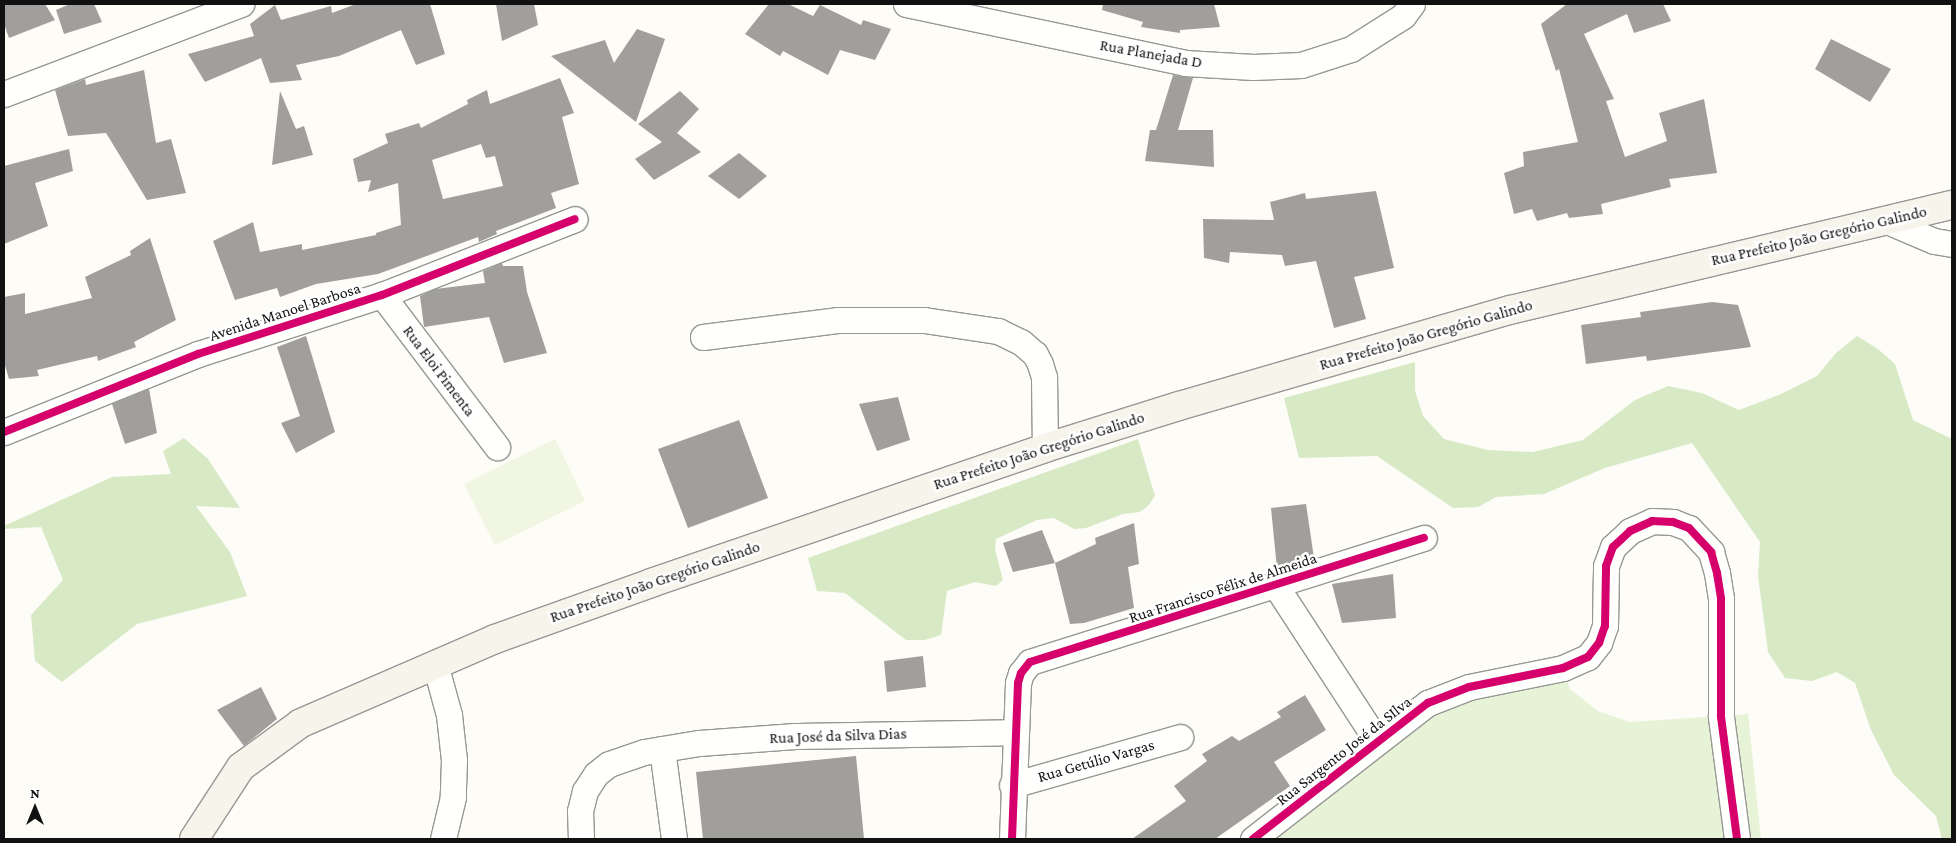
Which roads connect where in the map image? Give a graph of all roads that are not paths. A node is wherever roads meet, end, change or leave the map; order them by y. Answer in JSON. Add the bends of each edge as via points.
{"nodes":[{"id":1,"x":241,"y":4,"type":"edge"},
{"id":2,"x":906,"y":4,"type":"edge"},
{"id":3,"x":1412,"y":4,"type":"edge"},
{"id":4,"x":4,"y":94,"type":"edge"},
{"id":5,"x":1952,"y":205,"type":"edge"},
{"id":6,"x":574,"y":219,"type":"dead end"},
{"id":7,"x":1887,"y":221,"type":"junction"},
{"id":8,"x":1952,"y":244,"type":"edge"},
{"id":9,"x":382,"y":295,"type":"junction"},
{"id":10,"x":702,"y":337,"type":"dead end"},
{"id":11,"x":4,"y":432,"type":"edge"},
{"id":12,"x":497,"y":447,"type":"dead end"},
{"id":13,"x":1045,"y":448,"type":"junction"},
{"id":14,"x":1424,"y":538,"type":"dead end"},
{"id":15,"x":1276,"y":586,"type":"junction"},
{"id":16,"x":434,"y":664,"type":"junction"},
{"id":17,"x":1014,"y":732,"type":"junction"},
{"id":18,"x":1180,"y":737,"type":"dead end"},
{"id":19,"x":1377,"y":741,"type":"junction"},
{"id":20,"x":662,"y":748,"type":"junction"},
{"id":21,"x":1012,"y":785,"type":"junction"},
{"id":22,"x":194,"y":839,"type":"edge"},
{"id":23,"x":443,"y":839,"type":"edge"},
{"id":24,"x":580,"y":839,"type":"edge"},
{"id":25,"x":674,"y":839,"type":"edge"},
{"id":26,"x":1012,"y":839,"type":"edge"},
{"id":27,"x":1254,"y":839,"type":"edge"},
{"id":28,"x":1737,"y":839,"type":"edge"}],
"edges":[{"from":1,"to":4,"type":"street"},
{"from":2,"to":3,"type":"street","name":"Rua Planejada D","via":[[1185,63],[1253,67],[1301,65],[1351,49],[1403,16]]},
{"from":5,"to":7,"type":"main road","name":"Rua Prefeito João Gregório Galindo"},
{"from":6,"to":9,"type":"street","name":"Avenida Manoel Barbosa"},
{"from":7,"to":8,"type":"street","via":[[1934,241]]},
{"from":7,"to":13,"type":"main road","name":"Rua Prefeito João Gregório Galindo","via":[[1510,310]]},
{"from":9,"to":11,"type":"street","name":"Avenida Manoel Barbosa","via":[[198,354]]},
{"from":9,"to":12,"type":"street","name":"Rua Eloi Pimenta"},
{"from":10,"to":13,"type":"street","via":[[837,320],[924,320],[998,331],[1021,342],[1040,364],[1044,377]]},
{"from":13,"to":16,"type":"main road","name":"Rua Prefeito João Gregório Galindo","via":[[651,583]]},
{"from":14,"to":15,"type":"street","name":"Rua Francisco Félix de Almeida"},
{"from":15,"to":17,"type":"street","name":"Rua Francisco Félix de Almeida","via":[[1030,662],[1021,673],[1018,684]]},
{"from":15,"to":19,"type":"street","name":"Rua Francisco Félix de Almeida"},
{"from":16,"to":22,"type":"main road","name":"Rua Prefeito João Gregório Galindo","via":[[301,722],[241,767]]},
{"from":16,"to":23,"type":"street","via":[[449,715],[454,760],[453,797]]},
{"from":17,"to":20,"type":"street","name":"Rua José da Silva Dias","via":[[795,736]]},
{"from":17,"to":21,"type":"street"},
{"from":18,"to":21,"type":"street","name":"Rua Getúlio Vargas"},
{"from":19,"to":27,"type":"street","name":"Rua Sargento José da SIlva"},
{"from":19,"to":28,"type":"street","name":"Rua Sargento José da SIlva","via":[[1428,703],[1469,687],[1564,668],[1588,656],[1599,643],[1605,626],[1606,566],[1613,548],[1630,531],[1652,521],[1673,522],[1688,528],[1711,552],[1717,573],[1721,717]]},
{"from":20,"to":24,"type":"street","name":"Rua José da Silva Dias","via":[[628,756],[596,774],[585,791],[580,811]]},
{"from":20,"to":25,"type":"street"},
{"from":21,"to":26,"type":"street"}]}
